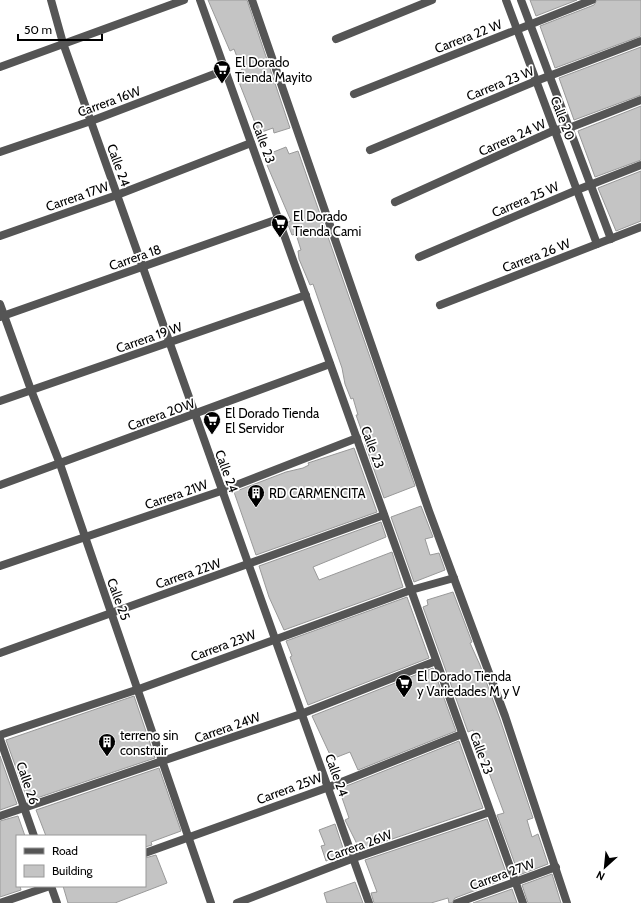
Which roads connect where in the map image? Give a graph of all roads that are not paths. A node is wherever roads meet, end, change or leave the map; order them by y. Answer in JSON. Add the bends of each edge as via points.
{"nodes":[{"id":1,"x":51,"y":0,"type":"edge"},
{"id":2,"x":184,"y":0,"type":"edge"},
{"id":3,"x":200,"y":0,"type":"edge"},
{"id":4,"x":252,"y":0,"type":"edge"},
{"id":5,"x":432,"y":0,"type":"edge"},
{"id":6,"x":506,"y":0,"type":"edge"},
{"id":7,"x":521,"y":0,"type":"edge"},
{"id":8,"x":592,"y":0,"type":"edge"},
{"id":9,"x":530,"y":24,"type":"junction"},
{"id":10,"x":517,"y":29,"type":"junction"},
{"id":11,"x":336,"y":39,"type":"dead end"},
{"id":12,"x":641,"y":41,"type":"edge"},
{"id":13,"x":63,"y":43,"type":"junction"},
{"id":14,"x":0,"y":67,"type":"edge"},
{"id":15,"x":225,"y":70,"type":"junction"},
{"id":16,"x":549,"y":75,"type":"junction"},
{"id":17,"x":536,"y":81,"type":"junction"},
{"id":18,"x":354,"y":94,"type":"dead end"},
{"id":19,"x":641,"y":100,"type":"edge"},
{"id":20,"x":91,"y":121,"type":"junction"},
{"id":21,"x":569,"y":128,"type":"junction"},
{"id":22,"x":554,"y":130,"type":"junction"},
{"id":23,"x":251,"y":142,"type":"junction"},
{"id":24,"x":370,"y":150,"type":"dead end"},
{"id":25,"x":0,"y":152,"type":"edge"},
{"id":26,"x":641,"y":165,"type":"edge"},
{"id":27,"x":591,"y":186,"type":"junction"},
{"id":28,"x":577,"y":190,"type":"junction"},
{"id":29,"x":117,"y":195,"type":"junction"},
{"id":30,"x":395,"y":202,"type":"dead end"},
{"id":31,"x":278,"y":219,"type":"junction"},
{"id":32,"x":641,"y":227,"type":"edge"},
{"id":33,"x":0,"y":236,"type":"edge"},
{"id":34,"x":611,"y":239,"type":"junction"},
{"id":35,"x":597,"y":244,"type":"junction"},
{"id":36,"x":419,"y":257,"type":"dead end"},
{"id":37,"x":142,"y":267,"type":"junction"},
{"id":38,"x":306,"y":295,"type":"junction"},
{"id":39,"x":0,"y":304,"type":"edge"},
{"id":40,"x":440,"y":305,"type":"dead end"},
{"id":41,"x":2,"y":316,"type":"edge"},
{"id":42,"x":170,"y":343,"type":"junction"},
{"id":43,"x":330,"y":364,"type":"junction"},
{"id":44,"x":30,"y":390,"type":"junction"},
{"id":45,"x":0,"y":401,"type":"edge"},
{"id":46,"x":194,"y":415,"type":"junction"},
{"id":47,"x":356,"y":438,"type":"junction"},
{"id":48,"x":60,"y":464,"type":"junction"},
{"id":49,"x":0,"y":485,"type":"edge"},
{"id":50,"x":221,"y":491,"type":"junction"},
{"id":51,"x":384,"y":516,"type":"junction"},
{"id":52,"x":84,"y":537,"type":"junction"},
{"id":53,"x":248,"y":564,"type":"junction"},
{"id":54,"x":0,"y":566,"type":"edge"},
{"id":55,"x":454,"y":578,"type":"junction"},
{"id":56,"x":411,"y":590,"type":"junction"},
{"id":57,"x":111,"y":613,"type":"junction"},
{"id":58,"x":276,"y":639,"type":"junction"},
{"id":59,"x":0,"y":652,"type":"edge"},
{"id":60,"x":436,"y":661,"type":"junction"},
{"id":61,"x":139,"y":689,"type":"junction"},
{"id":62,"x":301,"y":714,"type":"junction"},
{"id":63,"x":462,"y":734,"type":"junction"},
{"id":64,"x":0,"y":735,"type":"edge"},
{"id":65,"x":0,"y":739,"type":"edge"},
{"id":66,"x":162,"y":762,"type":"junction"},
{"id":67,"x":329,"y":787,"type":"junction"},
{"id":68,"x":24,"y":806,"type":"junction"},
{"id":69,"x":490,"y":812,"type":"junction"},
{"id":70,"x":0,"y":816,"type":"edge"},
{"id":71,"x":34,"y":835,"type":"edge"},
{"id":72,"x":188,"y":838,"type":"junction"},
{"id":73,"x":146,"y":853,"type":"edge"},
{"id":74,"x":354,"y":858,"type":"junction"},
{"id":75,"x":556,"y":867,"type":"junction"},
{"id":76,"x":515,"y":882,"type":"junction"},
{"id":77,"x":47,"y":887,"type":"edge"},
{"id":78,"x":50,"y":887,"type":"edge"},
{"id":79,"x":0,"y":903,"type":"edge"},
{"id":80,"x":57,"y":903,"type":"edge"},
{"id":81,"x":211,"y":903,"type":"edge"},
{"id":82,"x":237,"y":903,"type":"edge"},
{"id":83,"x":369,"y":903,"type":"edge"},
{"id":84,"x":457,"y":903,"type":"edge"},
{"id":85,"x":523,"y":903,"type":"edge"},
{"id":86,"x":568,"y":903,"type":"edge"}],
"edges":[{"from":1,"to":13,"type":"street","name":"Calle 24"},
{"from":2,"to":13,"type":"street"},
{"from":3,"to":15,"type":"street","name":"Calle 23"},
{"from":4,"to":55,"type":"street"},
{"from":5,"to":11,"type":"street"},
{"from":6,"to":10,"type":"street","name":"Calle 20"},
{"from":7,"to":9,"type":"street","name":"Calle 20"},
{"from":8,"to":9,"type":"street","name":"Carrera 22 W"},
{"from":9,"to":10,"type":"street","name":"Carrera 22 W"},
{"from":9,"to":16,"type":"street","name":"Calle 20"},
{"from":10,"to":17,"type":"street","name":"Calle 20"},
{"from":10,"to":18,"type":"street","name":"Carrera 22 W"},
{"from":12,"to":16,"type":"street","name":"Carrera 23 W"},
{"from":13,"to":14,"type":"street"},
{"from":13,"to":20,"type":"street","name":"Calle 24"},
{"from":15,"to":20,"type":"street","name":"Carrera 16W"},
{"from":15,"to":23,"type":"street","name":"Calle 23"},
{"from":16,"to":17,"type":"street","name":"Carrera 23 W"},
{"from":16,"to":21,"type":"street","name":"Calle 20"},
{"from":17,"to":22,"type":"street","name":"Calle 20"},
{"from":17,"to":24,"type":"street","name":"Carrera 23 W"},
{"from":19,"to":21,"type":"street","name":"Carrera 24 W"},
{"from":20,"to":25,"type":"street","name":"Carrera 16W"},
{"from":20,"to":29,"type":"street","name":"Calle 24"},
{"from":21,"to":22,"type":"street","name":"Carrera 24 W"},
{"from":21,"to":27,"type":"street","name":"Calle 20"},
{"from":22,"to":28,"type":"street","name":"Calle 20"},
{"from":22,"to":30,"type":"street","name":"Carrera 24 W"},
{"from":23,"to":29,"type":"street","name":"Carrera 17W"},
{"from":23,"to":31,"type":"street","name":"Calle 23"},
{"from":26,"to":27,"type":"street","name":"Carrera 25 W"},
{"from":27,"to":28,"type":"street","name":"Carrera 25 W"},
{"from":27,"to":34,"type":"street","name":"Calle 20"},
{"from":28,"to":35,"type":"street","name":"Calle 20"},
{"from":28,"to":36,"type":"street","name":"Carrera 25 W"},
{"from":29,"to":33,"type":"street","name":"Carrera 17W"},
{"from":29,"to":37,"type":"street","name":"Calle 24"},
{"from":31,"to":37,"type":"street","name":"Carrera 18"},
{"from":31,"to":38,"type":"street","name":"Calle 23"},
{"from":32,"to":34,"type":"street","name":"Carrera 26 W"},
{"from":34,"to":35,"type":"street","name":"Carrera 26 W"},
{"from":35,"to":40,"type":"street","name":"Carrera 26 W"},
{"from":37,"to":41,"type":"street","name":"Carrera 18"},
{"from":37,"to":42,"type":"street","name":"Calle 24"},
{"from":38,"to":42,"type":"street","name":"Carrera 19 W"},
{"from":38,"to":43,"type":"street","name":"Calle 23"},
{"from":39,"to":41,"type":"street","name":"Calle 25"},
{"from":41,"to":44,"type":"street","name":"Calle 25"},
{"from":42,"to":44,"type":"street","name":"Carrera 19 W"},
{"from":42,"to":46,"type":"street","name":"Calle 24"},
{"from":43,"to":46,"type":"street","name":"Carrera 20W"},
{"from":43,"to":47,"type":"street","name":"Calle 23"},
{"from":44,"to":45,"type":"street","name":"Carrera 19 W"},
{"from":44,"to":48,"type":"street","name":"Calle 25"},
{"from":46,"to":48,"type":"street","name":"Carrera 20W"},
{"from":46,"to":50,"type":"street","name":"Calle 24"},
{"from":47,"to":50,"type":"street","name":"Carrera 21W"},
{"from":47,"to":51,"type":"street","name":"Calle 23"},
{"from":48,"to":49,"type":"street","name":"Carrera 20W"},
{"from":48,"to":52,"type":"street","name":"Calle 25"},
{"from":50,"to":52,"type":"street","name":"Carrera 21W"},
{"from":50,"to":53,"type":"street","name":"Calle 24"},
{"from":51,"to":53,"type":"street","name":"Carrera 22W"},
{"from":51,"to":56,"type":"street","name":"Calle 23"},
{"from":52,"to":54,"type":"street","name":"Carrera 21W"},
{"from":52,"to":57,"type":"street","name":"Calle 25"},
{"from":53,"to":57,"type":"street","name":"Carrera 22W"},
{"from":53,"to":58,"type":"street","name":"Calle 24"},
{"from":55,"to":56,"type":"street","name":"Carrera 23W"},
{"from":55,"to":75,"type":"street","via":[[505,716]]},
{"from":56,"to":58,"type":"street","name":"Carrera 23W"},
{"from":56,"to":60,"type":"street","name":"Calle 23"},
{"from":57,"to":59,"type":"street","name":"Carrera 22W"},
{"from":57,"to":61,"type":"street","name":"Calle 25"},
{"from":58,"to":61,"type":"street","name":"Carrera 23W"},
{"from":58,"to":62,"type":"street","name":"Calle 24"},
{"from":60,"to":62,"type":"street","name":"Carrera 24W"},
{"from":60,"to":63,"type":"street","name":"Calle 23"},
{"from":61,"to":64,"type":"street","name":"Carrera 23W"},
{"from":61,"to":66,"type":"street","name":"Calle 25"},
{"from":62,"to":66,"type":"street","name":"Carrera 24W"},
{"from":62,"to":67,"type":"street","name":"Calle 24"},
{"from":63,"to":67,"type":"street","name":"Carrera 25W"},
{"from":63,"to":69,"type":"street","name":"Calle 23"},
{"from":65,"to":68,"type":"street","name":"Calle 26"},
{"from":66,"to":68,"type":"street","name":"Carrera 24W"},
{"from":66,"to":72,"type":"street","name":"Calle 25"},
{"from":67,"to":72,"type":"street","name":"Carrera 25W"},
{"from":67,"to":74,"type":"street","name":"Calle 24"},
{"from":68,"to":70,"type":"street","name":"Carrera 24W"},
{"from":68,"to":71,"type":"street","name":"Calle 26"},
{"from":69,"to":74,"type":"street","name":"Carrera 26W"},
{"from":69,"to":76,"type":"street","name":"Calle 23"},
{"from":72,"to":73,"type":"street","name":"Carrera 25W"},
{"from":72,"to":81,"type":"street","name":"Calle 25"},
{"from":74,"to":82,"type":"street","name":"Carrera 26W"},
{"from":74,"to":83,"type":"street","name":"Calle 24"},
{"from":75,"to":76,"type":"street","name":"Carrera 27W"},
{"from":75,"to":86,"type":"street"},
{"from":76,"to":84,"type":"street","name":"Carrera 27W"},
{"from":76,"to":85,"type":"street","name":"Calle 23"},
{"from":77,"to":79,"type":"street"},
{"from":78,"to":80,"type":"street"}]}
